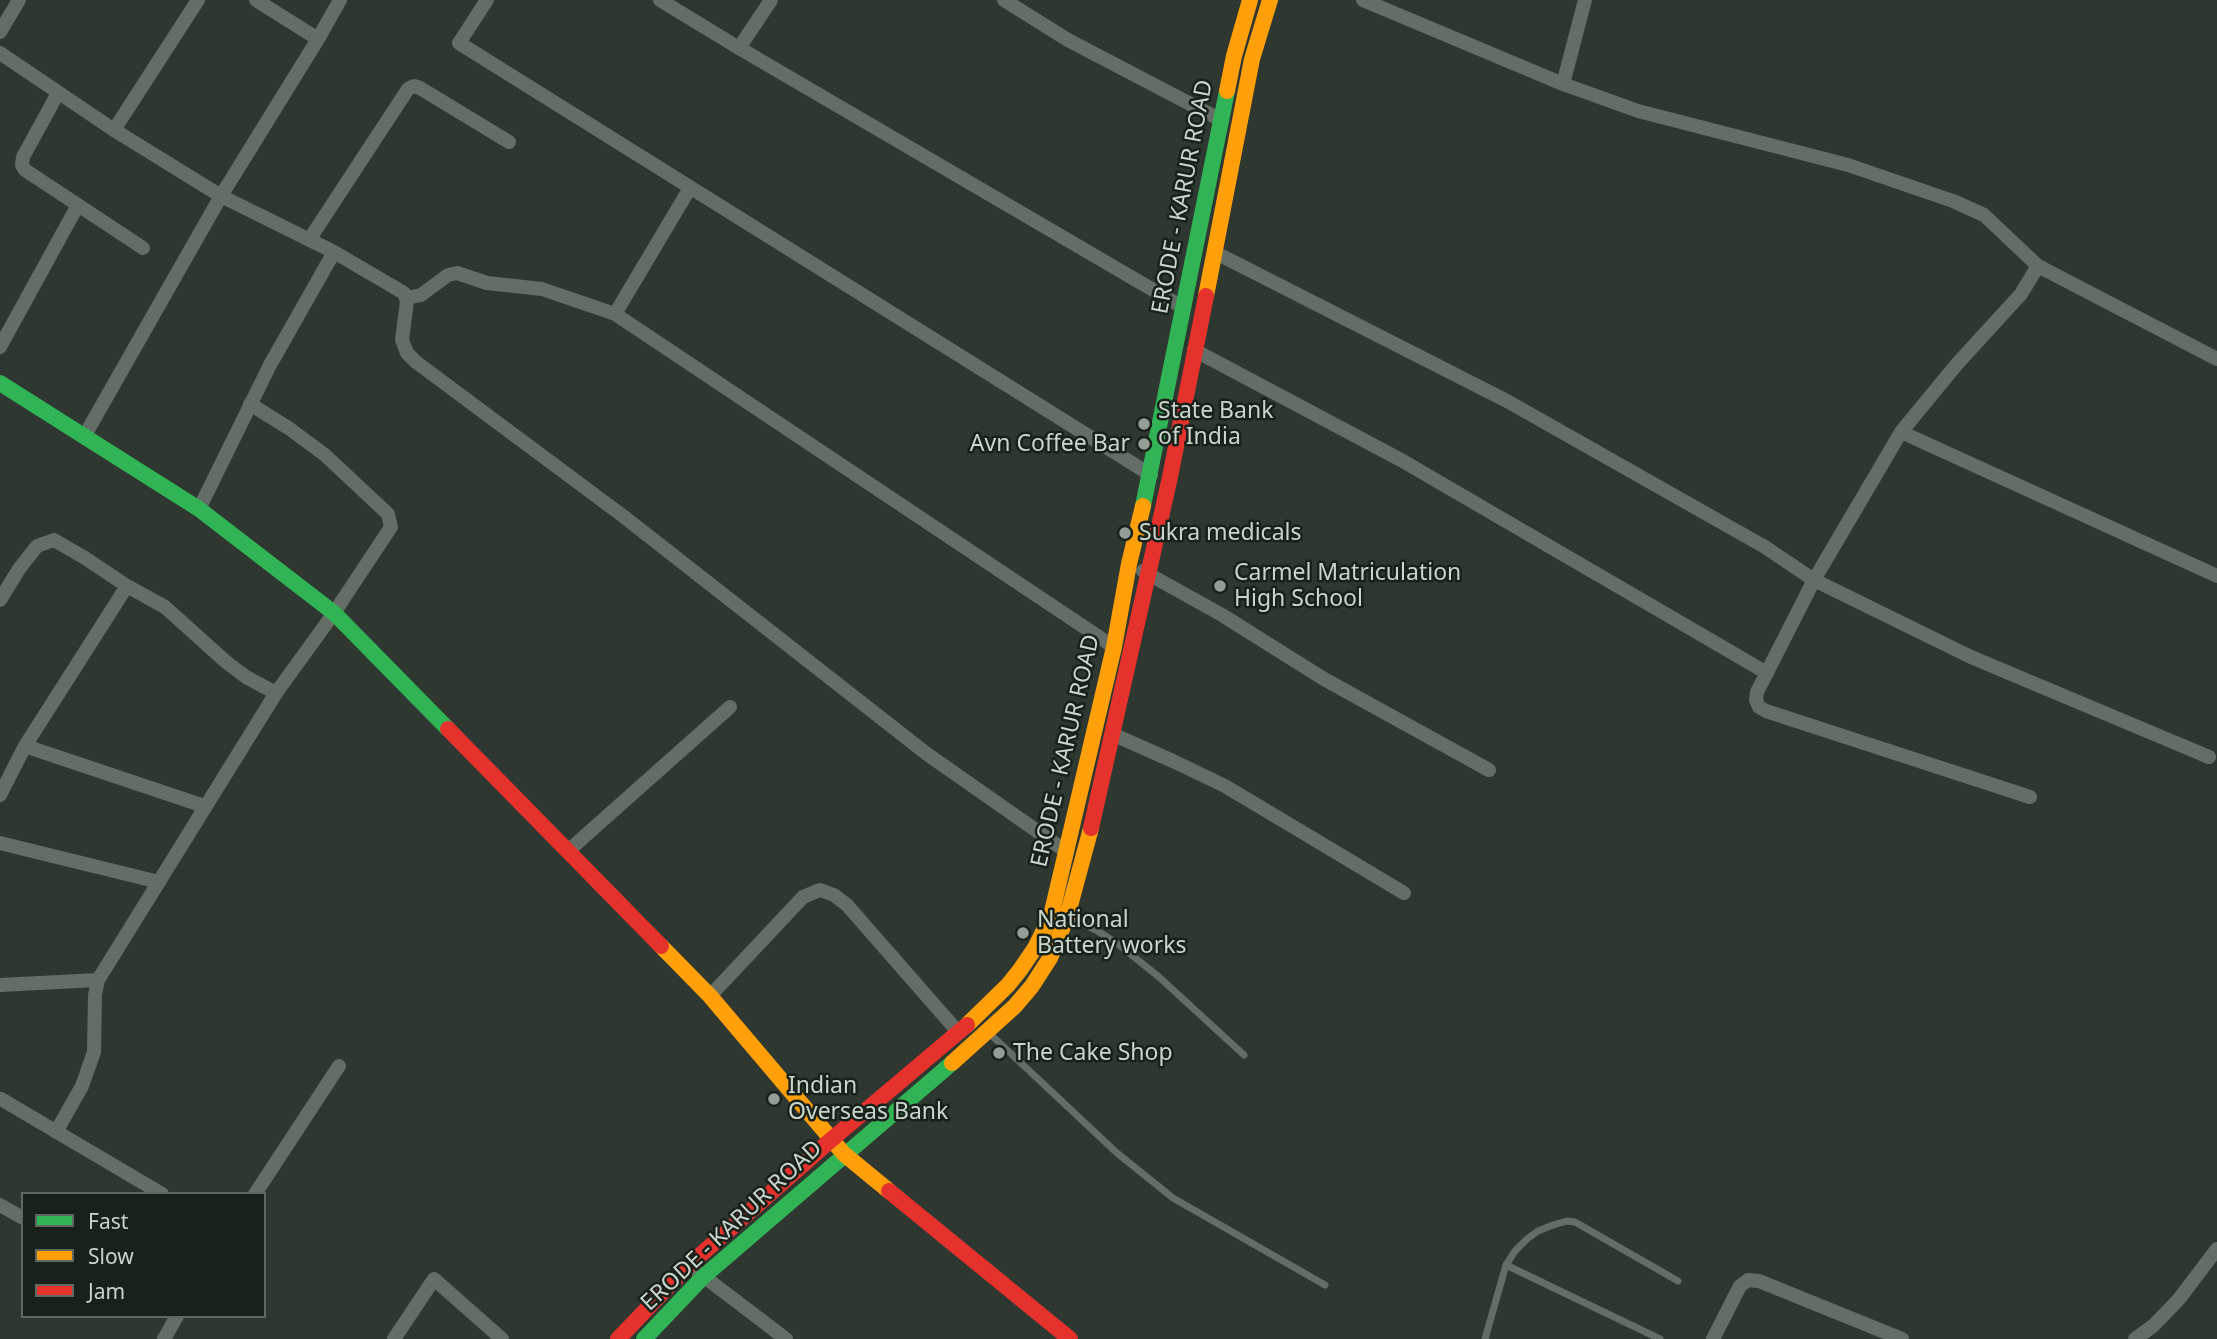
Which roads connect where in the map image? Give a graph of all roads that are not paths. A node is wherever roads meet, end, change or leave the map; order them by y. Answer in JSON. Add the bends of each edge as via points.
{"nodes":[{"id":1,"x":19,"y":0,"type":"edge"},
{"id":2,"x":198,"y":0,"type":"edge"},
{"id":3,"x":256,"y":0,"type":"edge"},
{"id":4,"x":340,"y":0,"type":"edge"},
{"id":5,"x":487,"y":0,"type":"edge"},
{"id":6,"x":660,"y":0,"type":"edge"},
{"id":7,"x":771,"y":0,"type":"edge"},
{"id":8,"x":1004,"y":0,"type":"edge"},
{"id":9,"x":1250,"y":0,"type":"edge"},
{"id":10,"x":1270,"y":0,"type":"edge"},
{"id":11,"x":1363,"y":0,"type":"edge"},
{"id":12,"x":1585,"y":0,"type":"edge"},
{"id":13,"x":0,"y":32,"type":"edge"},
{"id":14,"x":318,"y":39,"type":"junction"},
{"id":15,"x":739,"y":48,"type":"junction"},
{"id":16,"x":0,"y":53,"type":"edge"},
{"id":17,"x":1563,"y":84,"type":"junction"},
{"id":18,"x":58,"y":93,"type":"junction"},
{"id":19,"x":1221,"y":121,"type":"junction"},
{"id":20,"x":114,"y":130,"type":"junction"},
{"id":21,"x":509,"y":142,"type":"dead end"},
{"id":22,"x":690,"y":188,"type":"junction"},
{"id":23,"x":221,"y":196,"type":"junction"},
{"id":24,"x":78,"y":205,"type":"junction"},
{"id":25,"x":309,"y":240,"type":"junction"},
{"id":26,"x":143,"y":248,"type":"dead end"},
{"id":27,"x":334,"y":252,"type":"junction"},
{"id":28,"x":1214,"y":252,"type":"junction"},
{"id":29,"x":2038,"y":266,"type":"junction"},
{"id":30,"x":406,"y":298,"type":"junction"},
{"id":31,"x":1184,"y":308,"type":"junction"},
{"id":32,"x":615,"y":314,"type":"junction"},
{"id":33,"x":0,"y":347,"type":"edge"},
{"id":34,"x":1194,"y":349,"type":"junction"},
{"id":35,"x":2217,"y":359,"type":"edge"},
{"id":36,"x":0,"y":383,"type":"edge"},
{"id":37,"x":250,"y":404,"type":"junction"},
{"id":38,"x":1900,"y":432,"type":"junction"},
{"id":39,"x":85,"y":435,"type":"junction"},
{"id":40,"x":1151,"y":475,"type":"junction"},
{"id":41,"x":199,"y":509,"type":"junction"},
{"id":42,"x":1129,"y":564,"type":"junction"},
{"id":43,"x":1147,"y":573,"type":"junction"},
{"id":44,"x":2217,"y":576,"type":"edge"},
{"id":45,"x":1814,"y":580,"type":"junction"},
{"id":46,"x":127,"y":586,"type":"junction"},
{"id":47,"x":0,"y":600,"type":"edge"},
{"id":48,"x":334,"y":613,"type":"junction"},
{"id":49,"x":1114,"y":648,"type":"junction"},
{"id":50,"x":1767,"y":673,"type":"junction"},
{"id":51,"x":276,"y":693,"type":"junction"},
{"id":52,"x":730,"y":707,"type":"dead end"},
{"id":53,"x":1112,"y":734,"type":"junction"},
{"id":54,"x":25,"y":746,"type":"junction"},
{"id":55,"x":2209,"y":757,"type":"dead end"},
{"id":56,"x":1489,"y":770,"type":"dead end"},
{"id":57,"x":0,"y":795,"type":"edge"},
{"id":58,"x":2030,"y":797,"type":"dead end"},
{"id":59,"x":204,"y":806,"type":"junction"},
{"id":60,"x":0,"y":843,"type":"edge"},
{"id":61,"x":568,"y":851,"type":"junction"},
{"id":62,"x":1067,"y":852,"type":"junction"},
{"id":63,"x":159,"y":882,"type":"junction"},
{"id":64,"x":1404,"y":893,"type":"dead end"},
{"id":65,"x":1067,"y":917,"type":"junction"},
{"id":66,"x":98,"y":980,"type":"junction"},
{"id":67,"x":0,"y":985,"type":"edge"},
{"id":68,"x":709,"y":996,"type":"junction"},
{"id":69,"x":987,"y":1031,"type":"junction"},
{"id":70,"x":959,"y":1032,"type":"junction"},
{"id":71,"x":1244,"y":1055,"type":"dead end"},
{"id":72,"x":340,"y":1066,"type":"dead end"},
{"id":73,"x":1,"y":1099,"type":"edge"},
{"id":74,"x":56,"y":1132,"type":"junction"},
{"id":75,"x":832,"y":1139,"type":"junction"},
{"id":76,"x":844,"y":1154,"type":"junction"},
{"id":77,"x":159,"y":1192,"type":"edge"},
{"id":78,"x":256,"y":1192,"type":"edge"},
{"id":79,"x":0,"y":1205,"type":"edge"},
{"id":80,"x":21,"y":1217,"type":"edge"},
{"id":81,"x":2217,"y":1249,"type":"edge"},
{"id":82,"x":689,"y":1265,"type":"junction"},
{"id":83,"x":1506,"y":1265,"type":"junction"},
{"id":84,"x":703,"y":1277,"type":"junction"},
{"id":85,"x":1678,"y":1281,"type":"dead end"},
{"id":86,"x":1325,"y":1285,"type":"dead end"},
{"id":87,"x":176,"y":1318,"type":"edge"},
{"id":88,"x":164,"y":1339,"type":"edge"},
{"id":89,"x":394,"y":1339,"type":"edge"},
{"id":90,"x":502,"y":1339,"type":"edge"},
{"id":91,"x":618,"y":1339,"type":"edge"},
{"id":92,"x":644,"y":1339,"type":"edge"},
{"id":93,"x":786,"y":1339,"type":"edge"},
{"id":94,"x":1070,"y":1339,"type":"edge"},
{"id":95,"x":1485,"y":1339,"type":"edge"},
{"id":96,"x":1660,"y":1339,"type":"edge"},
{"id":97,"x":1713,"y":1339,"type":"edge"},
{"id":98,"x":1902,"y":1339,"type":"edge"},
{"id":99,"x":2135,"y":1339,"type":"edge"}],
"edges":[{"from":1,"to":13,"type":"street"},
{"from":2,"to":20,"type":"street"},
{"from":3,"to":14,"type":"street"},
{"from":4,"to":14,"type":"street"},
{"from":5,"to":22,"type":"street","via":[[459,43]]},
{"from":6,"to":15,"type":"street"},
{"from":7,"to":15,"type":"street"},
{"from":8,"to":19,"type":"street","via":[[1068,40]]},
{"from":9,"to":19,"type":"main road","name":"ERODE - KARUR ROAD"},
{"from":10,"to":28,"type":"main road","name":"ERODE - KARUR ROAD","via":[[1252,59]]},
{"from":11,"to":17,"type":"street"},
{"from":12,"to":17,"type":"street"},
{"from":14,"to":23,"type":"street"},
{"from":15,"to":31,"type":"street"},
{"from":16,"to":18,"type":"street"},
{"from":17,"to":29,"type":"street","via":[[1638,111],[1848,165],[1953,201],[1984,215]]},
{"from":18,"to":20,"type":"street"},
{"from":18,"to":24,"type":"street","via":[[22,165],[31,176]]},
{"from":19,"to":31,"type":"main road","name":"ERODE - KARUR ROAD"},
{"from":20,"to":23,"type":"street"},
{"from":21,"to":25,"type":"street","via":[[414,86]]},
{"from":22,"to":32,"type":"street"},
{"from":22,"to":40,"type":"street"},
{"from":23,"to":25,"type":"street"},
{"from":23,"to":39,"type":"street"},
{"from":24,"to":26,"type":"street"},
{"from":24,"to":33,"type":"street"},
{"from":25,"to":27,"type":"street"},
{"from":27,"to":30,"type":"street"},
{"from":27,"to":37,"type":"street"},
{"from":28,"to":34,"type":"main road","name":"ERODE - KARUR ROAD"},
{"from":28,"to":45,"type":"street","via":[[1507,401],[1765,547]]},
{"from":29,"to":35,"type":"street"},
{"from":29,"to":38,"type":"street","via":[[2021,293]]},
{"from":30,"to":32,"type":"street","via":[[421,295],[457,273],[488,283],[542,289]]},
{"from":30,"to":62,"type":"street","via":[[402,340],[416,362],[613,508],[927,754]]},
{"from":31,"to":40,"type":"main road","name":"ERODE - KARUR ROAD"},
{"from":32,"to":49,"type":"street"},
{"from":34,"to":43,"type":"main road","name":"ERODE - KARUR ROAD"},
{"from":34,"to":50,"type":"street","via":[[1401,460]]},
{"from":36,"to":39,"type":"main road"},
{"from":37,"to":41,"type":"street"},
{"from":37,"to":48,"type":"street","via":[[325,455],[391,518],[389,532]]},
{"from":38,"to":44,"type":"street"},
{"from":38,"to":45,"type":"street"},
{"from":39,"to":41,"type":"main road"},
{"from":40,"to":42,"type":"main road","name":"ERODE - KARUR ROAD"},
{"from":41,"to":48,"type":"main road"},
{"from":42,"to":43,"type":"street"},
{"from":42,"to":49,"type":"main road","name":"ERODE - KARUR ROAD"},
{"from":43,"to":53,"type":"main road","name":"ERODE - KARUR ROAD"},
{"from":43,"to":56,"type":"street","via":[[1324,679]]},
{"from":45,"to":50,"type":"street"},
{"from":45,"to":55,"type":"street","via":[[1972,657]]},
{"from":46,"to":47,"type":"street","via":[[54,540],[37,546]]},
{"from":46,"to":51,"type":"street","via":[[165,607],[225,661]]},
{"from":46,"to":54,"type":"street"},
{"from":48,"to":51,"type":"street"},
{"from":48,"to":61,"type":"main road"},
{"from":49,"to":62,"type":"main road","name":"ERODE - KARUR ROAD"},
{"from":50,"to":58,"type":"street","via":[[1757,692],[1759,708]]},
{"from":51,"to":59,"type":"street"},
{"from":52,"to":61,"type":"street"},
{"from":53,"to":64,"type":"street","via":[[1225,786]]},
{"from":53,"to":65,"type":"main road","name":"ERODE - KARUR ROAD","via":[[1086,856]]},
{"from":54,"to":57,"type":"street"},
{"from":54,"to":59,"type":"street"},
{"from":59,"to":63,"type":"street"},
{"from":60,"to":63,"type":"street"},
{"from":61,"to":68,"type":"main road"},
{"from":62,"to":70,"type":"main road","name":"ERODE - KARUR ROAD","via":[[1051,916],[1035,948],[1008,985]]},
{"from":63,"to":66,"type":"street"},
{"from":65,"to":69,"type":"main road","name":"ERODE - KARUR ROAD","via":[[1032,986]]},
{"from":65,"to":71,"type":"lane","via":[[1118,944]]},
{"from":66,"to":67,"type":"street"},
{"from":66,"to":74,"type":"street","via":[[91,1061]]},
{"from":68,"to":70,"type":"street","via":[[803,897],[820,890],[847,905]]},
{"from":68,"to":75,"type":"main road"},
{"from":69,"to":76,"type":"main road","name":"ERODE - KARUR ROAD"},
{"from":69,"to":86,"type":"lane","via":[[1117,1153],[1173,1198]]},
{"from":70,"to":75,"type":"main road","name":"ERODE - KARUR ROAD"},
{"from":72,"to":78,"type":"street"},
{"from":73,"to":74,"type":"street"},
{"from":74,"to":77,"type":"street"},
{"from":75,"to":76,"type":"main road"},
{"from":75,"to":82,"type":"main road","name":"ERODE - KARUR ROAD"},
{"from":76,"to":84,"type":"main road","name":"ERODE - KARUR ROAD"},
{"from":76,"to":94,"type":"main road"},
{"from":79,"to":80,"type":"street"},
{"from":81,"to":99,"type":"street","via":[[2179,1299]]},
{"from":82,"to":84,"type":"street"},
{"from":82,"to":91,"type":"main road","name":"ERODE - KARUR ROAD"},
{"from":83,"to":85,"type":"lane","via":[[1538,1231],[1567,1221],[1586,1227]]},
{"from":83,"to":95,"type":"lane"},
{"from":83,"to":96,"type":"lane"},
{"from":84,"to":92,"type":"main road","name":"ERODE - KARUR ROAD"},
{"from":84,"to":93,"type":"street"},
{"from":87,"to":88,"type":"street"},
{"from":89,"to":90,"type":"street","via":[[434,1279]]},
{"from":97,"to":98,"type":"street","via":[[1740,1286],[1748,1280]]}]}
